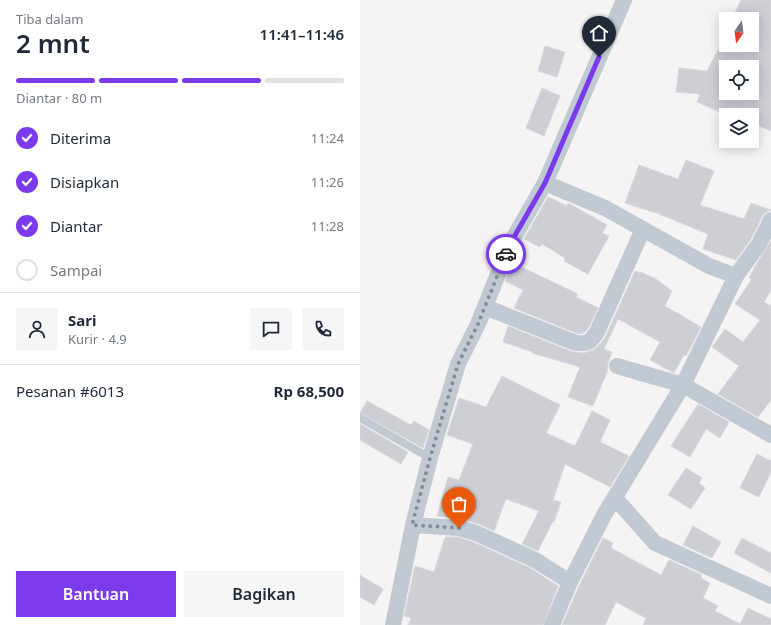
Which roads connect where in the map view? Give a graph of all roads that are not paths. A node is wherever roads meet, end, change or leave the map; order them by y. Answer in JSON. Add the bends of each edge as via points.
{"nodes":[{"id":1,"x":624,"y":0,"type":"edge"},
{"id":2,"x":545,"y":183,"type":"junction"},
{"id":3,"x":771,"y":220,"type":"edge"},
{"id":4,"x":643,"y":229,"type":"junction"},
{"id":5,"x":736,"y":276,"type":"junction"},
{"id":6,"x":485,"y":306,"type":"junction"},
{"id":7,"x":617,"y":366,"type":"dead end"},
{"id":8,"x":683,"y":385,"type":"junction"},
{"id":9,"x":360,"y":418,"type":"edge"},
{"id":10,"x":771,"y":435,"type":"edge"},
{"id":11,"x":430,"y":458,"type":"junction"},
{"id":12,"x":615,"y":498,"type":"junction"},
{"id":13,"x":412,"y":525,"type":"junction"},
{"id":14,"x":570,"y":582,"type":"junction"},
{"id":15,"x":771,"y":596,"type":"edge"},
{"id":16,"x":392,"y":625,"type":"edge"},
{"id":17,"x":552,"y":625,"type":"edge"}],
"edges":[{"from":1,"to":2,"type":"street"},
{"from":2,"to":4,"type":"street","via":[[605,208]]},
{"from":2,"to":6,"type":"street","via":[[510,244]]},
{"from":3,"to":5,"type":"street","via":[[759,244]]},
{"from":4,"to":5,"type":"street","via":[[709,266]]},
{"from":4,"to":6,"type":"street","via":[[598,332],[586,344],[576,343]]},
{"from":5,"to":8,"type":"street"},
{"from":6,"to":11,"type":"street","via":[[458,364]]},
{"from":7,"to":8,"type":"street"},
{"from":8,"to":10,"type":"street"},
{"from":8,"to":12,"type":"street"},
{"from":9,"to":11,"type":"lane"},
{"from":11,"to":13,"type":"street"},
{"from":12,"to":14,"type":"street"},
{"from":12,"to":15,"type":"street","via":[[655,543]]},
{"from":13,"to":14,"type":"street","via":[[459,528],[476,533],[535,560]]},
{"from":13,"to":16,"type":"street"},
{"from":14,"to":17,"type":"street"}]}
